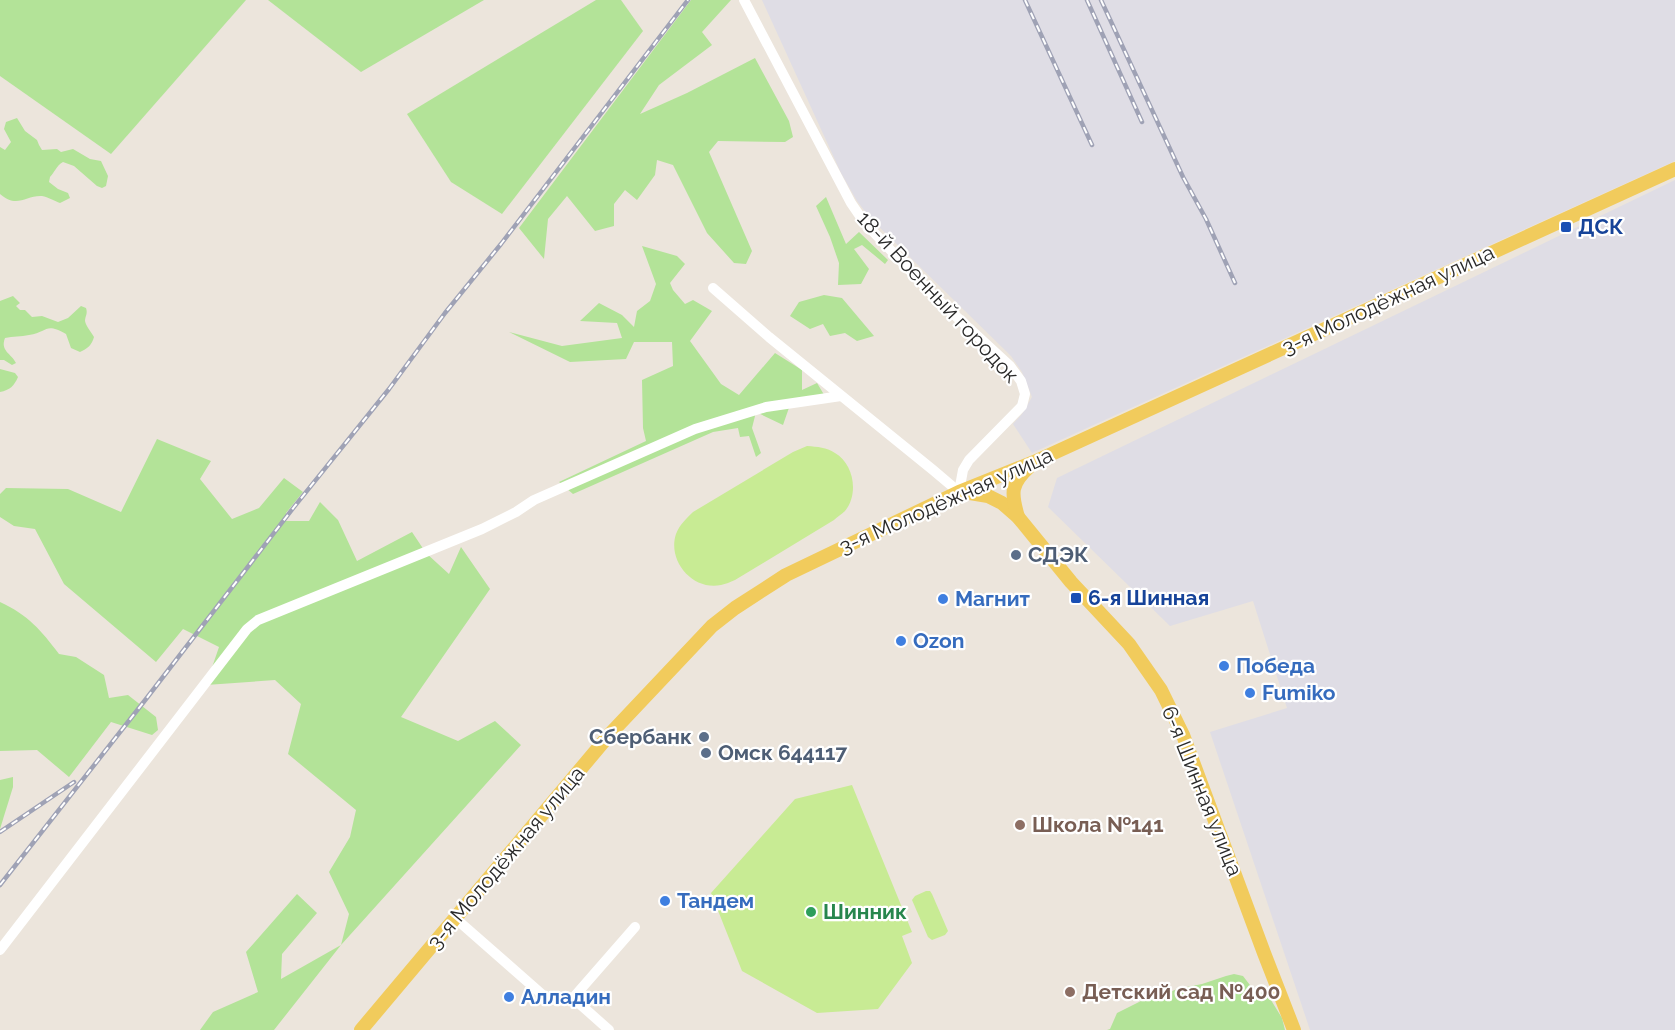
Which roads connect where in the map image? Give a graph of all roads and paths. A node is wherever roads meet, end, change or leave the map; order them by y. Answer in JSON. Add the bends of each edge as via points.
{"nodes":[{"id":1,"x":744,"y":0,"type":"edge"},
{"id":2,"x":1675,"y":169,"type":"edge"},
{"id":3,"x":713,"y":288,"type":"dead end"},
{"id":4,"x":841,"y":396,"type":"junction"},
{"id":5,"x":1034,"y":462,"type":"junction"},
{"id":6,"x":959,"y":492,"type":"junction"},
{"id":7,"x":1018,"y":517,"type":"junction"},
{"id":8,"x":455,"y":918,"type":"junction"},
{"id":9,"x":635,"y":927,"type":"dead end"},
{"id":10,"x":0,"y":950,"type":"edge"},
{"id":11,"x":573,"y":998,"type":"junction"},
{"id":12,"x":361,"y":1030,"type":"edge"},
{"id":13,"x":609,"y":1030,"type":"edge"},
{"id":14,"x":1294,"y":1030,"type":"edge"}],
"edges":[{"from":1,"to":6,"type":"street","name":"18-й Военный городок","via":[[864,222],[1021,381],[1025,394],[1022,406],[969,460]]},
{"from":2,"to":5,"type":"main road","name":"3-я Молодёжная улица"},
{"from":3,"to":4,"type":"street"},
{"from":4,"to":6,"type":"street"},
{"from":4,"to":10,"type":"street","via":[[766,406],[695,429],[534,500],[482,529],[258,620],[247,629]]},
{"from":5,"to":6,"type":"main road","name":"3-я Молодёжная улица"},
{"from":5,"to":7,"type":"main road","via":[[1019,476],[1013,490]]},
{"from":6,"to":7,"type":"main road","name":"6-я Шинная улица","via":[[988,496]]},
{"from":6,"to":8,"type":"main road","name":"3-я Молодёжная улица","via":[[786,575],[712,626],[610,734]]},
{"from":7,"to":14,"type":"main road","name":"6-я Шинная улица","via":[[1129,644],[1165,699],[1183,735]]},
{"from":8,"to":11,"type":"street","via":[[545,997]]},
{"from":8,"to":12,"type":"main road","name":"3-я Молодёжная улица"},
{"from":9,"to":11,"type":"street"},
{"from":11,"to":13,"type":"street"}]}
